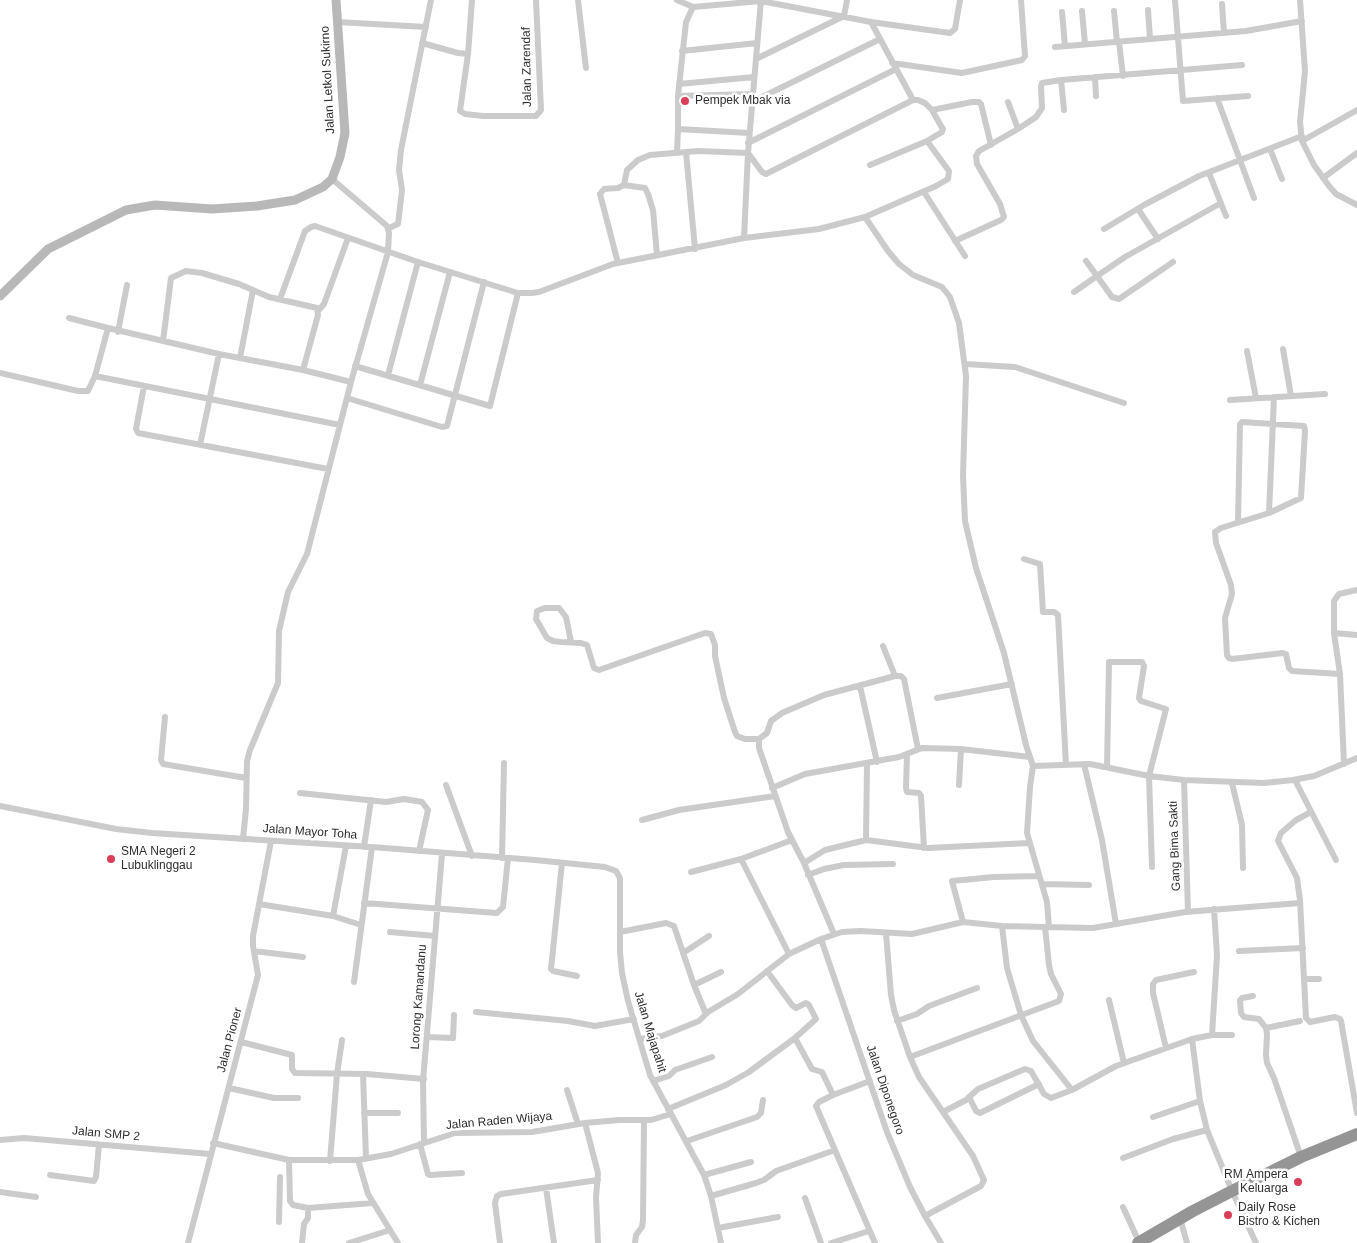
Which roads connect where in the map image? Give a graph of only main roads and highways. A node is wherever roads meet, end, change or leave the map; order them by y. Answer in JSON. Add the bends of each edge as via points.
{"nodes":[{"id":1,"x":336,"y":0,"type":"edge"},
{"id":2,"x":0,"y":296,"type":"edge"},
{"id":3,"x":1357,"y":1134,"type":"edge"},
{"id":4,"x":1152,"y":1239,"type":"edge"},
{"id":5,"x":1138,"y":1243,"type":"edge"}],
"edges":[{"from":1,"to":2,"type":"main road","name":"Jalan Letkol Sukirno","via":[[345,133],[332,179],[323,187],[294,200],[257,206],[212,209],[155,205],[126,210],[48,249]]},
{"from":3,"to":4,"type":"highway","via":[[1232,1191],[1180,1218]]},
{"from":4,"to":5,"type":"highway"}]}
